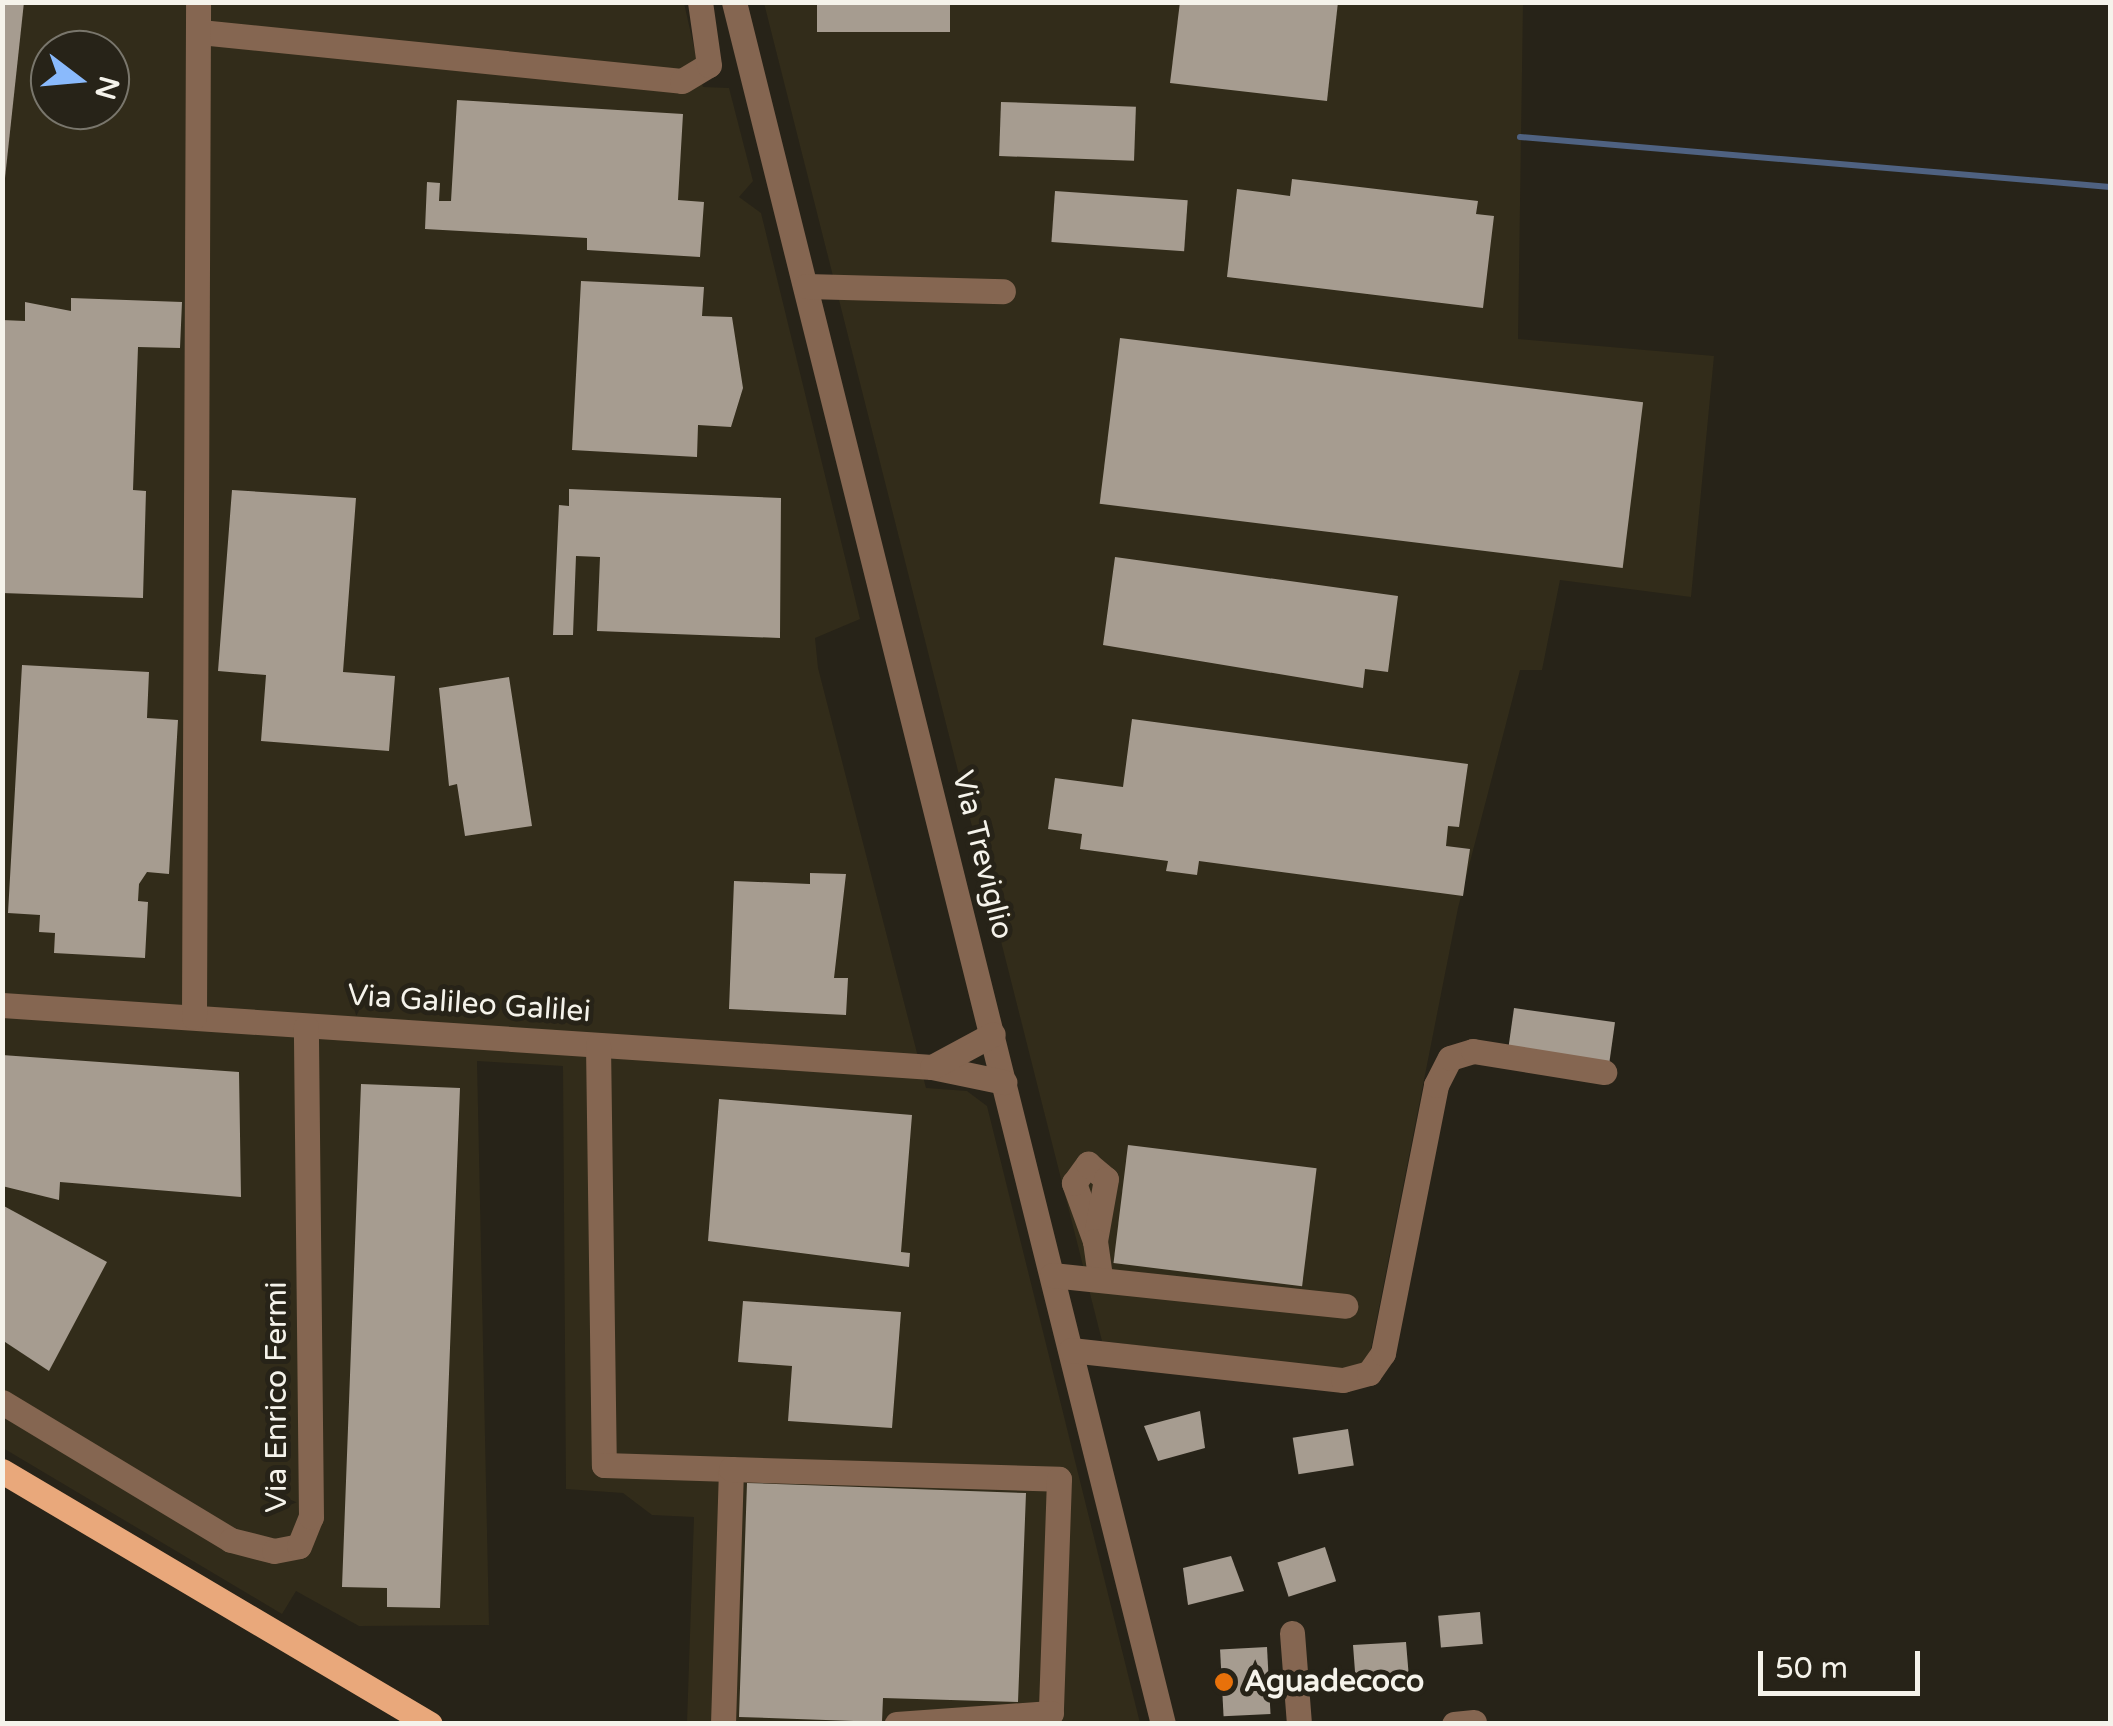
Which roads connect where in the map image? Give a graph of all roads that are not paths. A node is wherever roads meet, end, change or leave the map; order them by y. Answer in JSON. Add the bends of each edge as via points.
{"nodes":[{"id":1,"x":198,"y":2,"type":"edge"},
{"id":2,"x":700,"y":2,"type":"edge"},
{"id":3,"x":734,"y":2,"type":"edge"},
{"id":4,"x":200,"y":32,"type":"junction"},
{"id":5,"x":806,"y":286,"type":"junction"},
{"id":6,"x":1003,"y":290,"type":"dead end"},
{"id":7,"x":2,"y":1005,"type":"edge"},
{"id":8,"x":194,"y":1017,"type":"junction"},
{"id":9,"x":306,"y":1026,"type":"junction"},
{"id":10,"x":993,"y":1034,"type":"junction"},
{"id":11,"x":598,"y":1045,"type":"junction"},
{"id":12,"x":932,"y":1066,"type":"junction"},
{"id":13,"x":1604,"y":1072,"type":"dead end"},
{"id":14,"x":1004,"y":1082,"type":"junction"},
{"id":15,"x":1095,"y":1241,"type":"dead end"},
{"id":16,"x":1052,"y":1275,"type":"junction"},
{"id":17,"x":1100,"y":1275,"type":"junction"},
{"id":18,"x":1345,"y":1306,"type":"dead end"},
{"id":19,"x":1070,"y":1350,"type":"junction"},
{"id":20,"x":2,"y":1402,"type":"edge"},
{"id":21,"x":731,"y":1469,"type":"junction"},
{"id":22,"x":2,"y":1471,"type":"edge"},
{"id":23,"x":1292,"y":1634,"type":"dead end"},
{"id":24,"x":430,"y":1724,"type":"edge"},
{"id":25,"x":723,"y":1724,"type":"edge"},
{"id":26,"x":896,"y":1724,"type":"edge"},
{"id":27,"x":1163,"y":1724,"type":"edge"},
{"id":28,"x":1299,"y":1724,"type":"edge"}],
"edges":[{"from":1,"to":4,"type":"street"},
{"from":2,"to":4,"type":"street","via":[[708,64],[672,80]]},
{"from":3,"to":5,"type":"street","name":"Via Treviglio"},
{"from":4,"to":8,"type":"street"},
{"from":5,"to":6,"type":"street"},
{"from":5,"to":10,"type":"street","name":"Via Treviglio"},
{"from":7,"to":8,"type":"street","name":"Via Galileo Galilei"},
{"from":8,"to":9,"type":"street","name":"Via Galileo Galilei"},
{"from":9,"to":11,"type":"street","name":"Via Galileo Galilei"},
{"from":9,"to":20,"type":"street","name":"Via Enrico Fermi","via":[[311,1518],[299,1546],[274,1551],[231,1540]]},
{"from":10,"to":12,"type":"street"},
{"from":10,"to":14,"type":"street","name":"Via Treviglio"},
{"from":11,"to":12,"type":"street","name":"Via Galileo Galilei"},
{"from":11,"to":21,"type":"street","via":[[604,1465]]},
{"from":12,"to":14,"type":"street","name":"Via Galileo Galilei"},
{"from":13,"to":19,"type":"street","via":[[1474,1051],[1450,1058],[1436,1085],[1383,1353],[1369,1373],[1343,1380]]},
{"from":14,"to":16,"type":"street","name":"Via Treviglio"},
{"from":15,"to":17,"type":"street"},
{"from":16,"to":17,"type":"street"},
{"from":16,"to":19,"type":"street","name":"Via Treviglio"},
{"from":17,"to":18,"type":"street"},
{"from":19,"to":27,"type":"street","name":"Via Treviglio"},
{"from":21,"to":25,"type":"street"},
{"from":21,"to":26,"type":"street","via":[[1058,1479],[1051,1713]]},
{"from":22,"to":24,"type":"main road"},
{"from":23,"to":28,"type":"street"}]}
